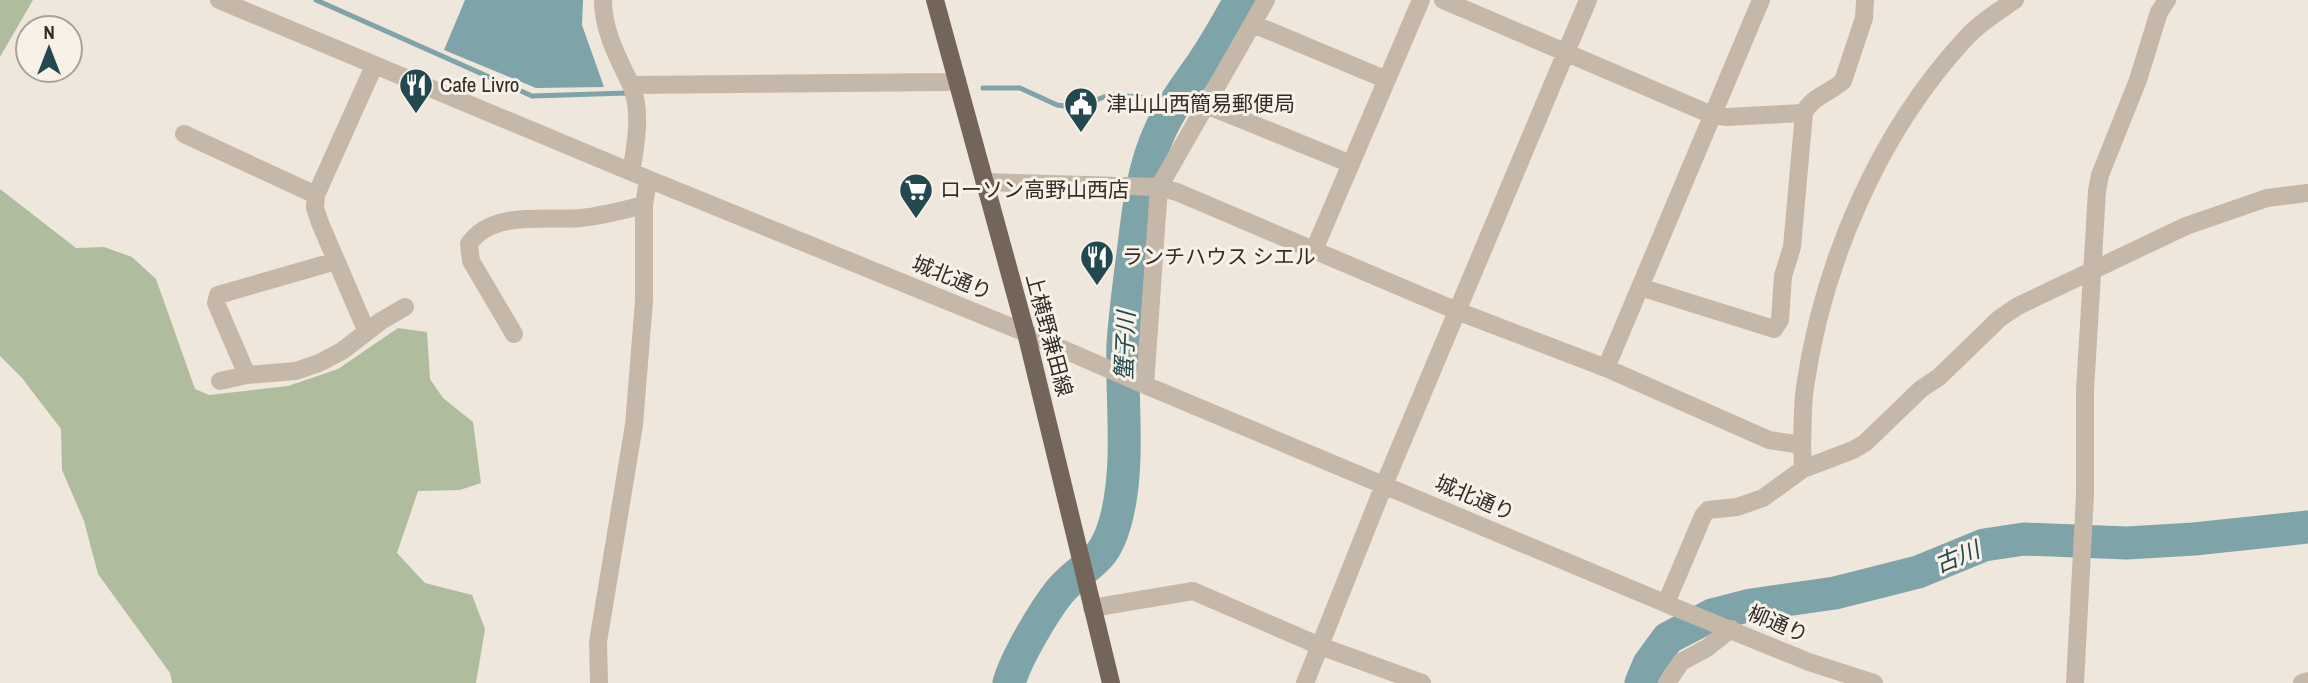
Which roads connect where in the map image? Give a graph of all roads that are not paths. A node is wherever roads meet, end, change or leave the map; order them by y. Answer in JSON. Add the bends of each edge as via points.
{"nodes":[{"id":1,"x":219,"y":0,"type":"edge"},
{"id":2,"x":603,"y":0,"type":"edge"},
{"id":3,"x":935,"y":0,"type":"edge"},
{"id":4,"x":1266,"y":0,"type":"edge"},
{"id":5,"x":1421,"y":0,"type":"edge"},
{"id":6,"x":1443,"y":0,"type":"edge"},
{"id":7,"x":1588,"y":0,"type":"edge"},
{"id":8,"x":1761,"y":0,"type":"edge"},
{"id":9,"x":1865,"y":0,"type":"edge"},
{"id":10,"x":2015,"y":0,"type":"edge"},
{"id":11,"x":2167,"y":0,"type":"edge"},
{"id":12,"x":1253,"y":24,"type":"junction"},
{"id":13,"x":1566,"y":53,"type":"junction"},
{"id":14,"x":374,"y":66,"type":"junction"},
{"id":15,"x":957,"y":80,"type":"junction"},
{"id":16,"x":1387,"y":80,"type":"junction"},
{"id":17,"x":631,"y":85,"type":"junction"},
{"id":18,"x":1206,"y":105,"type":"junction"},
{"id":19,"x":1804,"y":113,"type":"junction"},
{"id":20,"x":1712,"y":116,"type":"junction"},
{"id":21,"x":184,"y":134,"type":"dead end"},
{"id":22,"x":1351,"y":164,"type":"junction"},
{"id":23,"x":631,"y":172,"type":"junction"},
{"id":24,"x":648,"y":179,"type":"junction"},
{"id":25,"x":984,"y":182,"type":"junction"},
{"id":26,"x":1159,"y":187,"type":"junction"},
{"id":27,"x":2308,"y":193,"type":"edge"},
{"id":28,"x":316,"y":195,"type":"junction"},
{"id":29,"x":644,"y":205,"type":"junction"},
{"id":30,"x":1314,"y":250,"type":"junction"},
{"id":31,"x":336,"y":261,"type":"junction"},
{"id":32,"x":2093,"y":271,"type":"junction"},
{"id":33,"x":1640,"y":287,"type":"junction"},
{"id":34,"x":405,"y":307,"type":"dead end"},
{"id":35,"x":1457,"y":311,"type":"junction"},
{"id":36,"x":369,"y":329,"type":"junction"},
{"id":37,"x":1026,"y":333,"type":"junction"},
{"id":38,"x":514,"y":334,"type":"dead end"},
{"id":39,"x":1606,"y":368,"type":"junction"},
{"id":40,"x":247,"y":375,"type":"junction"},
{"id":41,"x":220,"y":381,"type":"dead end"},
{"id":42,"x":1142,"y":384,"type":"junction"},
{"id":43,"x":1802,"y":445,"type":"junction"},
{"id":44,"x":1803,"y":469,"type":"junction"},
{"id":45,"x":1384,"y":485,"type":"junction"},
{"id":46,"x":1670,"y":605,"type":"junction"},
{"id":47,"x":1092,"y":608,"type":"junction"},
{"id":48,"x":1730,"y":628,"type":"junction"},
{"id":49,"x":1320,"y":646,"type":"junction"},
{"id":50,"x":2308,"y":681,"type":"edge"},
{"id":51,"x":599,"y":683,"type":"edge"},
{"id":52,"x":1111,"y":683,"type":"edge"},
{"id":53,"x":1305,"y":683,"type":"edge"},
{"id":54,"x":1422,"y":683,"type":"edge"},
{"id":55,"x":1667,"y":683,"type":"edge"},
{"id":56,"x":1874,"y":683,"type":"edge"},
{"id":57,"x":2075,"y":683,"type":"edge"},
{"id":58,"x":2302,"y":683,"type":"edge"}],
"edges":[{"from":1,"to":14,"type":"street","name":"城北通り"},
{"from":2,"to":17,"type":"street","via":[[610,40]]},
{"from":3,"to":15,"type":"main road","name":"上横野兼田線"},
{"from":4,"to":12,"type":"street"},
{"from":5,"to":16,"type":"street"},
{"from":6,"to":13,"type":"street"},
{"from":7,"to":13,"type":"street"},
{"from":8,"to":20,"type":"street"},
{"from":9,"to":19,"type":"street","via":[[1864,18],[1843,81],[1814,99]]},
{"from":10,"to":43,"type":"street","via":[[1965,38],[1887,145],[1874,171],[1831,271],[1805,388]]},
{"from":11,"to":32,"type":"street","via":[[2100,175]]},
{"from":12,"to":16,"type":"street"},
{"from":12,"to":18,"type":"street"},
{"from":13,"to":20,"type":"street"},
{"from":13,"to":35,"type":"street"},
{"from":14,"to":23,"type":"street","name":"城北通り"},
{"from":14,"to":28,"type":"street"},
{"from":15,"to":17,"type":"street"},
{"from":15,"to":25,"type":"main road","name":"上横野兼田線"},
{"from":16,"to":22,"type":"street"},
{"from":17,"to":23,"type":"street","via":[[637,103]]},
{"from":18,"to":22,"type":"street"},
{"from":18,"to":26,"type":"street"},
{"from":19,"to":20,"type":"street"},
{"from":19,"to":33,"type":"street","via":[[1792,247],[1783,276],[1780,320],[1774,329]]},
{"from":20,"to":33,"type":"street"},
{"from":21,"to":28,"type":"street"},
{"from":22,"to":30,"type":"street"},
{"from":23,"to":24,"type":"street","name":"城北通り"},
{"from":24,"to":29,"type":"street"},
{"from":24,"to":37,"type":"street","name":"城北通り"},
{"from":25,"to":26,"type":"street"},
{"from":25,"to":37,"type":"main road","name":"上横野兼田線"},
{"from":26,"to":30,"type":"street"},
{"from":26,"to":42,"type":"street"},
{"from":27,"to":32,"type":"street","via":[[2236,207]]},
{"from":28,"to":31,"type":"street","via":[[315,208]]},
{"from":29,"to":38,"type":"street","via":[[578,219],[514,220],[476,234],[469,243],[471,261]]},
{"from":29,"to":51,"type":"street","via":[[644,301],[634,425],[598,642]]},
{"from":30,"to":35,"type":"street"},
{"from":31,"to":36,"type":"street"},
{"from":31,"to":40,"type":"street","via":[[218,295],[216,303]]},
{"from":32,"to":44,"type":"street","via":[[2000,318],[1865,443]]},
{"from":32,"to":57,"type":"street"},
{"from":33,"to":39,"type":"street"},
{"from":34,"to":36,"type":"street"},
{"from":35,"to":39,"type":"street"},
{"from":35,"to":45,"type":"street"},
{"from":36,"to":40,"type":"street","via":[[319,363],[296,371]]},
{"from":37,"to":42,"type":"street","name":"城北通り"},
{"from":37,"to":47,"type":"main road","name":"上横野兼田線"},
{"from":39,"to":43,"type":"street","via":[[1769,440]]},
{"from":40,"to":41,"type":"street"},
{"from":42,"to":45,"type":"street","name":"城北通り"},
{"from":43,"to":44,"type":"street"},
{"from":44,"to":46,"type":"street","via":[[1763,498],[1708,510]]},
{"from":45,"to":46,"type":"street","name":"城北通り"},
{"from":45,"to":49,"type":"street"},
{"from":46,"to":48,"type":"street","name":"柳通り"},
{"from":47,"to":49,"type":"street","via":[[1193,591]]},
{"from":47,"to":52,"type":"main road","name":"上横野兼田線"},
{"from":48,"to":55,"type":"street","via":[[1681,662]]},
{"from":48,"to":56,"type":"street","name":"柳通り","via":[[1809,662]]},
{"from":49,"to":53,"type":"street"},
{"from":49,"to":54,"type":"street"},
{"from":50,"to":58,"type":"street"}]}
